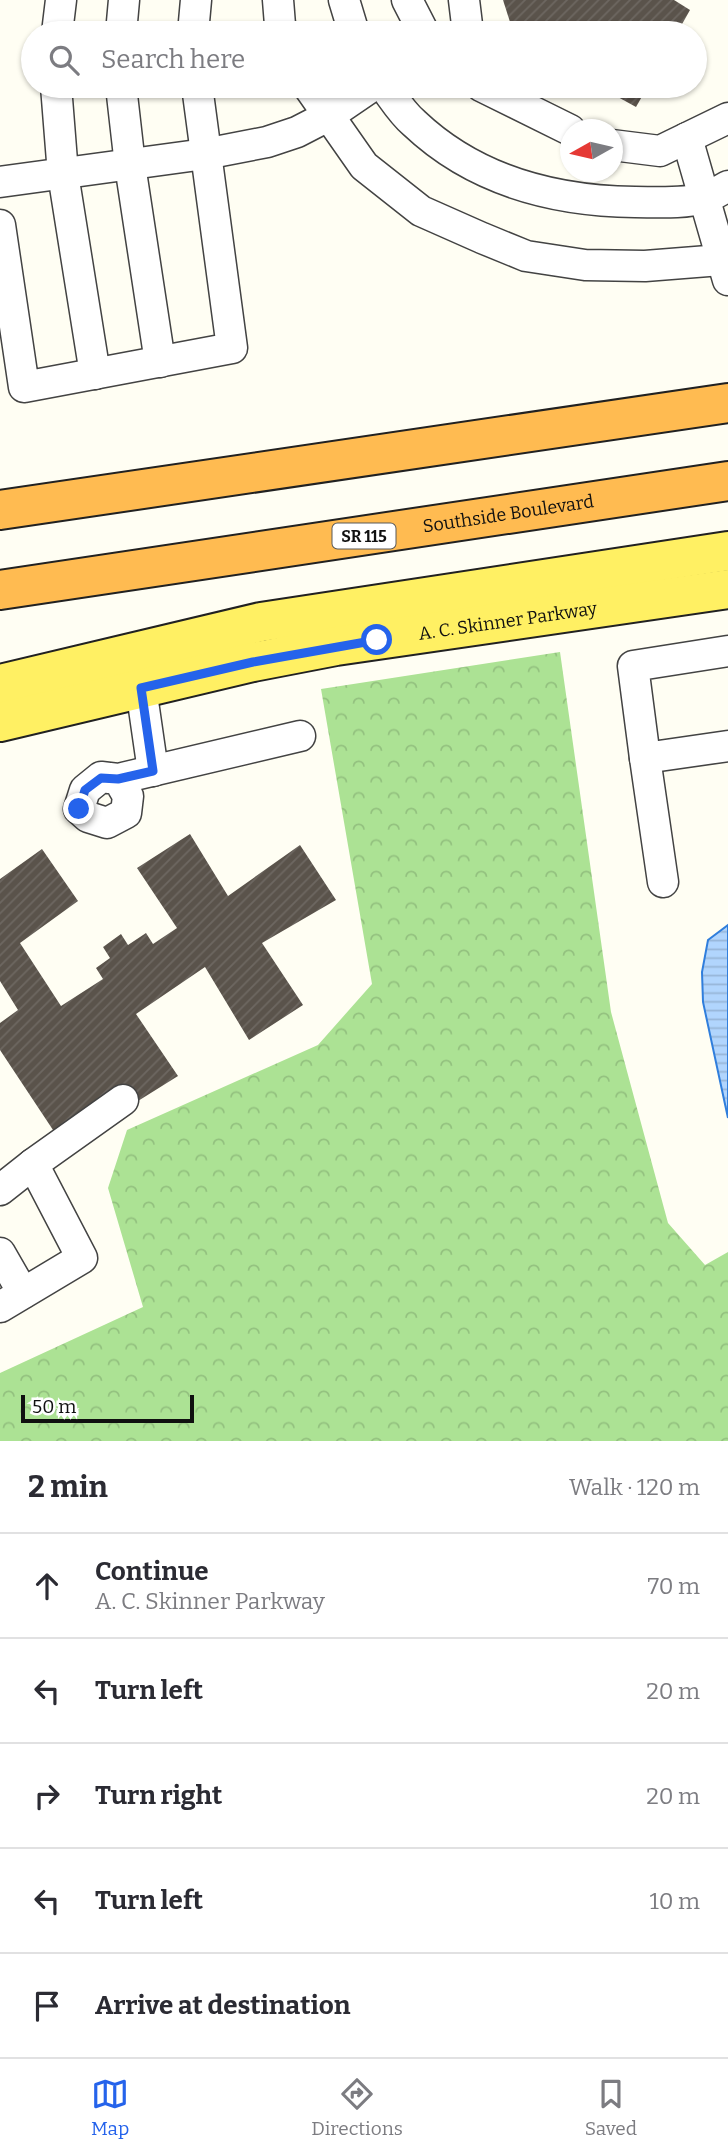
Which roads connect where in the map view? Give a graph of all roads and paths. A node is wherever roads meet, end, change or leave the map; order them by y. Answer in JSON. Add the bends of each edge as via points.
{"nodes":[{"id":1,"x":61,"y":0,"type":"edge"},
{"id":2,"x":124,"y":0,"type":"edge"},
{"id":3,"x":196,"y":0,"type":"edge"},
{"id":4,"x":278,"y":0,"type":"edge"},
{"id":5,"x":344,"y":0,"type":"edge"},
{"id":6,"x":407,"y":0,"type":"edge"},
{"id":7,"x":464,"y":0,"type":"edge"},
{"id":8,"x":58,"y":21,"type":"edge"},
{"id":9,"x":122,"y":21,"type":"edge"},
{"id":10,"x":194,"y":21,"type":"edge"},
{"id":11,"x":280,"y":21,"type":"edge"},
{"id":12,"x":350,"y":21,"type":"edge"},
{"id":13,"x":418,"y":21,"type":"edge"},
{"id":14,"x":467,"y":21,"type":"edge"},
{"id":15,"x":57,"y":98,"type":"edge"},
{"id":16,"x":122,"y":98,"type":"edge"},
{"id":17,"x":198,"y":98,"type":"edge"},
{"id":18,"x":316,"y":98,"type":"edge"},
{"id":19,"x":354,"y":98,"type":"edge"},
{"id":20,"x":393,"y":98,"type":"edge"},
{"id":21,"x":505,"y":98,"type":"edge"},
{"id":22,"x":328,"y":116,"type":"junction"},
{"id":23,"x":728,"y":118,"type":"edge"},
{"id":24,"x":560,"y":125,"type":"edge"},
{"id":25,"x":687,"y":138,"type":"junction"},
{"id":26,"x":623,"y":146,"type":"edge"},
{"id":27,"x":205,"y":154,"type":"junction"},
{"id":28,"x":130,"y":164,"type":"junction"},
{"id":29,"x":63,"y":174,"type":"junction"},
{"id":30,"x":0,"y":183,"type":"edge"},
{"id":31,"x":716,"y":192,"type":"edge"},
{"id":32,"x":0,"y":225,"type":"edge"},
{"id":33,"x":726,"y":265,"type":"edge"},
{"id":34,"x":160,"y":362,"type":"junction"},
{"id":35,"x":95,"y":374,"type":"junction"},
{"id":36,"x":728,"y":403,"type":"edge"},
{"id":37,"x":728,"y":481,"type":"edge"},
{"id":38,"x":0,"y":509,"type":"edge"},
{"id":39,"x":728,"y":551,"type":"edge"},
{"id":40,"x":728,"y":589,"type":"edge"},
{"id":41,"x":0,"y":590,"type":"edge"},
{"id":42,"x":728,"y":651,"type":"edge"},
{"id":43,"x":139,"y":670,"type":"junction"},
{"id":44,"x":0,"y":684,"type":"edge"},
{"id":45,"x":0,"y":722,"type":"edge"},
{"id":46,"x":300,"y":736,"type":"dead end"},
{"id":47,"x":728,"y":746,"type":"edge"},
{"id":48,"x":645,"y":758,"type":"junction"},
{"id":49,"x":153,"y":771,"type":"junction"},
{"id":50,"x":118,"y":779,"type":"dead end"},
{"id":51,"x":663,"y":882,"type":"dead end"},
{"id":52,"x":123,"y":1100,"type":"dead end"},
{"id":53,"x":33,"y":1164,"type":"junction"},
{"id":54,"x":0,"y":1190,"type":"edge"},
{"id":55,"x":0,"y":1253,"type":"edge"},
{"id":56,"x":12,"y":1300,"type":"edge"}],
"edges":[{"from":1,"to":8,"type":"lane"},
{"from":2,"to":9,"type":"lane"},
{"from":3,"to":10,"type":"lane"},
{"from":4,"to":11,"type":"lane"},
{"from":5,"to":12,"type":"lane"},
{"from":6,"to":13,"type":"lane"},
{"from":7,"to":14,"type":"lane"},
{"from":15,"to":29,"type":"lane"},
{"from":16,"to":28,"type":"lane"},
{"from":17,"to":27,"type":"lane"},
{"from":18,"to":22,"type":"lane"},
{"from":19,"to":22,"type":"lane"},
{"from":20,"to":31,"type":"lane","via":[[413,123],[454,155],[499,179],[539,191],[576,199],[658,202]]},
{"from":21,"to":24,"type":"lane"},
{"from":22,"to":27,"type":"lane","via":[[267,142]]},
{"from":22,"to":33,"type":"lane","via":[[364,166],[421,211],[526,256],[585,265]]},
{"from":23,"to":25,"type":"lane"},
{"from":25,"to":26,"type":"lane","via":[[660,151]]},
{"from":25,"to":31,"type":"lane"},
{"from":27,"to":28,"type":"lane"},
{"from":27,"to":34,"type":"lane","via":[[232,348]]},
{"from":28,"to":29,"type":"lane"},
{"from":28,"to":34,"type":"lane"},
{"from":29,"to":30,"type":"lane"},
{"from":29,"to":35,"type":"lane"},
{"from":31,"to":33,"type":"lane"},
{"from":32,"to":35,"type":"lane","via":[[24,387]]},
{"from":34,"to":35,"type":"lane"},
{"from":36,"to":38,"type":"highway"},
{"from":37,"to":41,"type":"highway","name":"Southside Boulevard","number":"SR 115"},
{"from":39,"to":43,"type":"main road","name":"A. C. Skinner Parkway","via":[[303,615]]},
{"from":40,"to":43,"type":"main road","name":"A. C. Skinner Parkway","via":[[253,662]]},
{"from":42,"to":48,"type":"lane","via":[[633,666]]},
{"from":43,"to":44,"type":"main road","name":"A. C. Skinner Parkway"},
{"from":43,"to":45,"type":"main road","name":"A. C. Skinner Parkway"},
{"from":43,"to":49,"type":"lane"},
{"from":46,"to":49,"type":"lane"},
{"from":47,"to":48,"type":"lane"},
{"from":48,"to":51,"type":"lane"},
{"from":49,"to":50,"type":"lane"},
{"from":52,"to":53,"type":"lane"},
{"from":53,"to":54,"type":"lane"},
{"from":53,"to":56,"type":"lane","via":[[82,1258]]},
{"from":55,"to":56,"type":"lane"}]}
